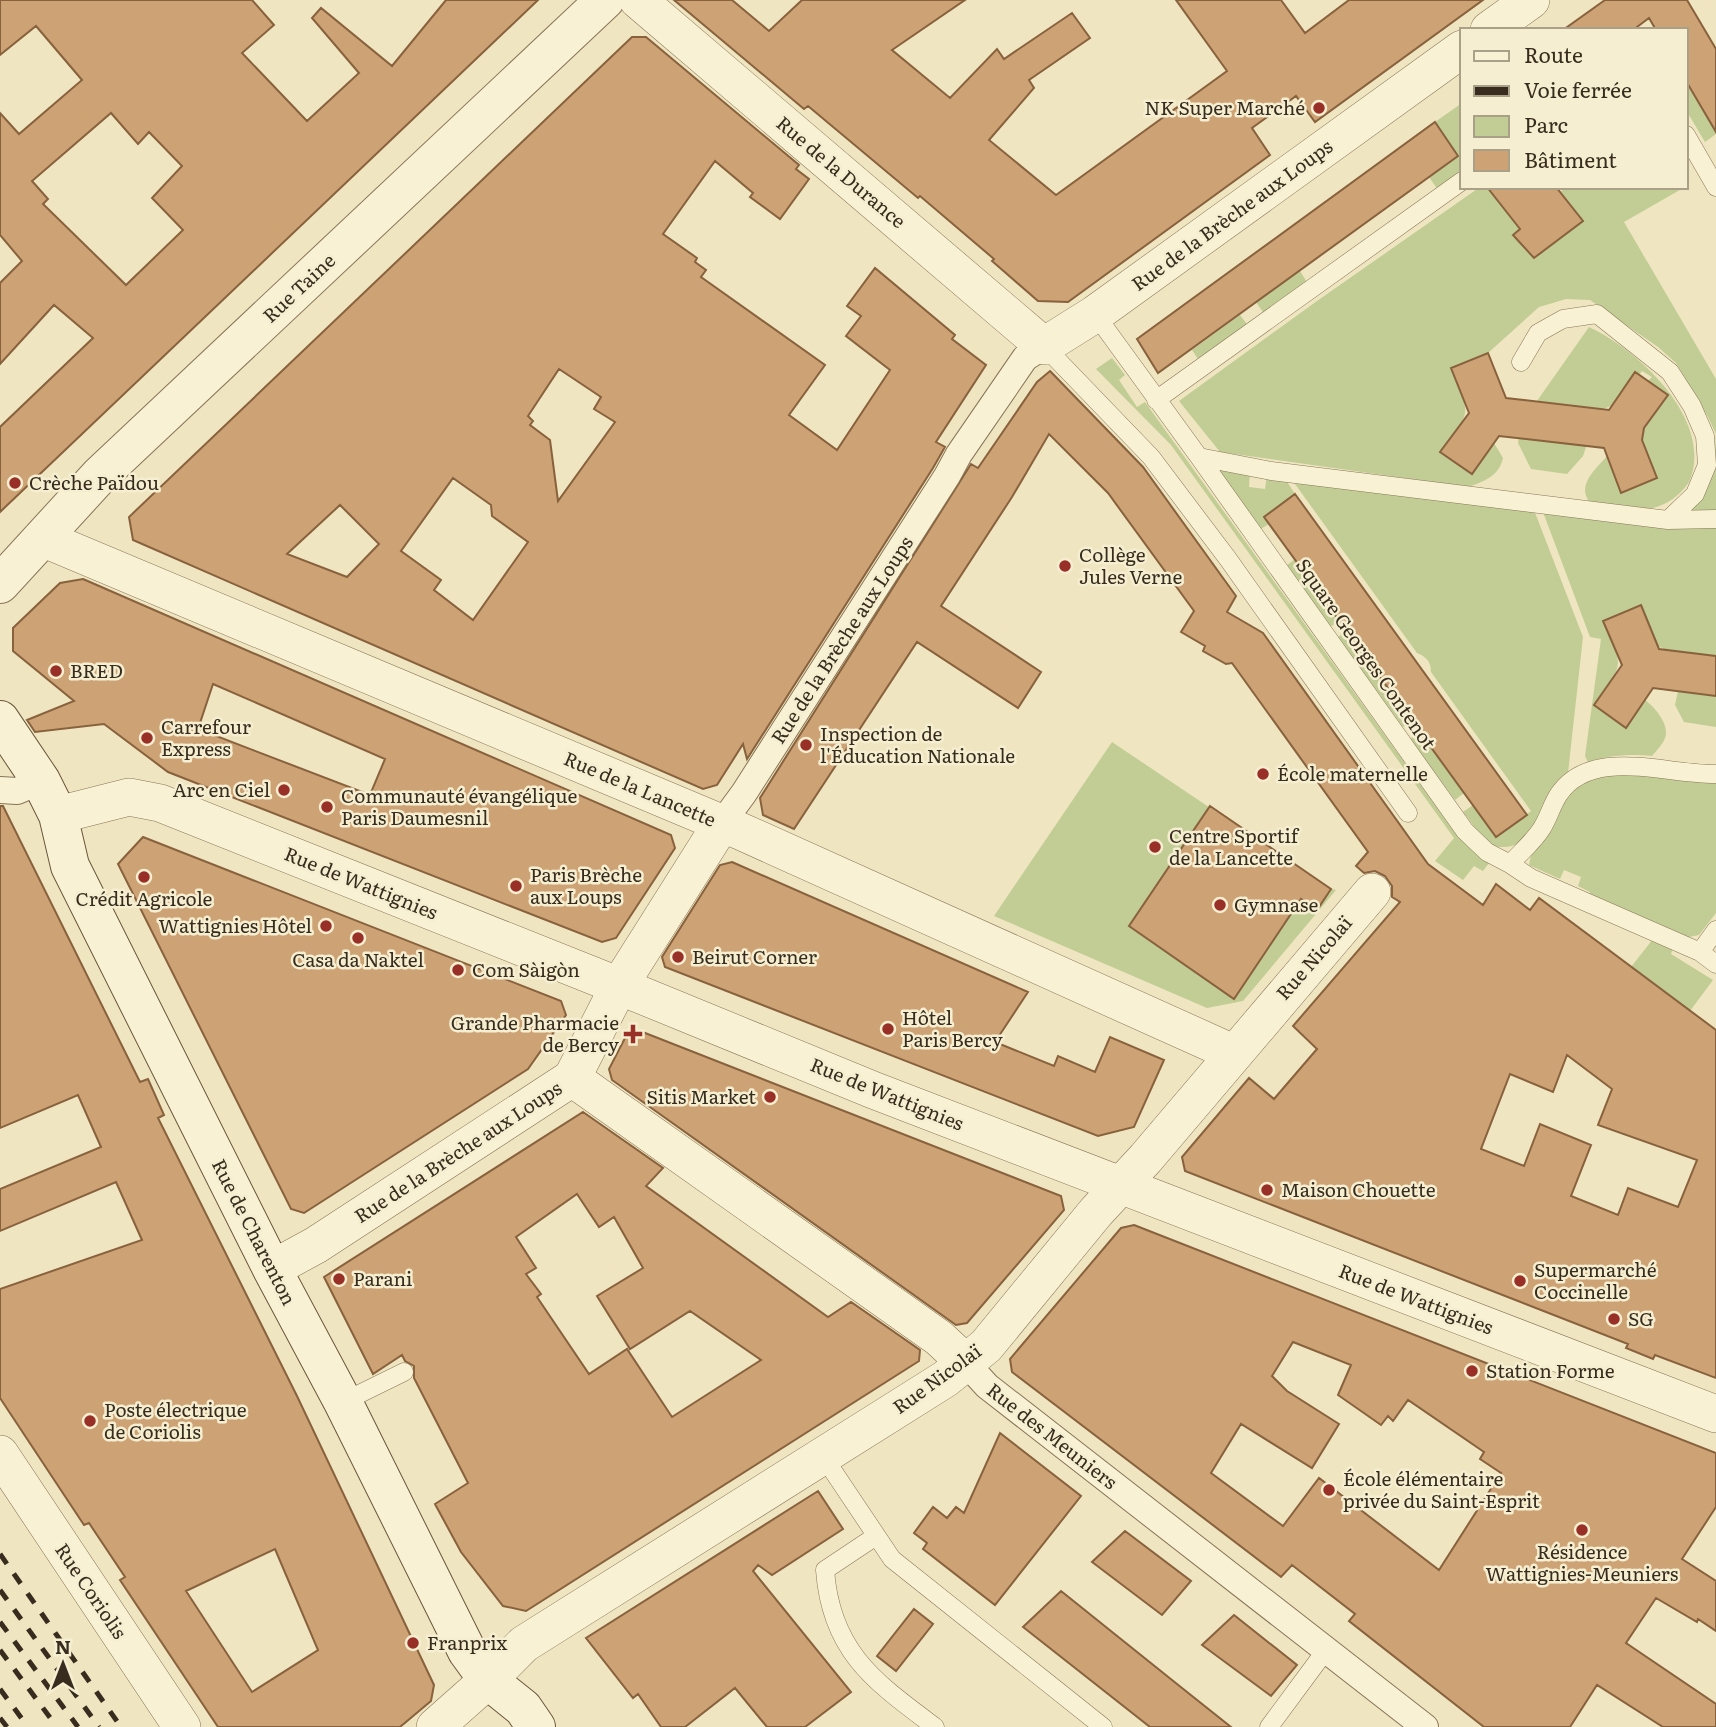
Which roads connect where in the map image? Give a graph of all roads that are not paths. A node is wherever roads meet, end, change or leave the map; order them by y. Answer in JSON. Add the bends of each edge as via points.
{"nodes":[{"id":1,"x":605,"y":0,"type":"edge"},
{"id":2,"x":638,"y":0,"type":"edge"},
{"id":3,"x":1531,"y":0,"type":"edge"},
{"id":4,"x":1492,"y":28,"type":"edge"},
{"id":5,"x":1460,"y":50,"type":"edge"},
{"id":6,"x":1688,"y":138,"type":"edge"},
{"id":7,"x":1460,"y":182,"type":"edge"},
{"id":8,"x":1716,"y":187,"type":"edge"},
{"id":9,"x":1095,"y":314,"type":"junction"},
{"id":10,"x":1044,"y":346,"type":"junction"},
{"id":11,"x":1521,"y":362,"type":"dead end"},
{"id":12,"x":1156,"y":400,"type":"junction"},
{"id":13,"x":1199,"y":457,"type":"junction"},
{"id":14,"x":1716,"y":519,"type":"edge"},
{"id":15,"x":1668,"y":520,"type":"junction"},
{"id":16,"x":42,"y":538,"type":"junction"},
{"id":17,"x":0,"y":584,"type":"edge"},
{"id":18,"x":0,"y":720,"type":"edge"},
{"id":19,"x":1716,"y":774,"type":"edge"},
{"id":20,"x":41,"y":780,"type":"junction"},
{"id":21,"x":0,"y":790,"type":"edge"},
{"id":22,"x":1408,"y":813,"type":"dead end"},
{"id":23,"x":58,"y":815,"type":"junction"},
{"id":24,"x":722,"y":823,"type":"junction"},
{"id":25,"x":1510,"y":864,"type":"junction"},
{"id":26,"x":1372,"y":892,"type":"dead end"},
{"id":27,"x":1716,"y":930,"type":"edge"},
{"id":28,"x":1700,"y":952,"type":"junction"},
{"id":29,"x":1716,"y":964,"type":"edge"},
{"id":30,"x":619,"y":986,"type":"junction"},
{"id":31,"x":1233,"y":1053,"type":"junction"},
{"id":32,"x":572,"y":1077,"type":"junction"},
{"id":33,"x":1120,"y":1185,"type":"junction"},
{"id":34,"x":272,"y":1269,"type":"junction"},
{"id":35,"x":966,"y":1363,"type":"junction"},
{"id":36,"x":404,"y":1373,"type":"dead end"},
{"id":37,"x":343,"y":1402,"type":"junction"},
{"id":38,"x":1716,"y":1414,"type":"edge"},
{"id":39,"x":0,"y":1454,"type":"edge"},
{"id":40,"x":823,"y":1456,"type":"junction"},
{"id":41,"x":876,"y":1536,"type":"junction"},
{"id":42,"x":1326,"y":1650,"type":"junction"},
{"id":43,"x":488,"y":1680,"type":"junction"},
{"id":44,"x":182,"y":1727,"type":"edge"},
{"id":45,"x":435,"y":1727,"type":"edge"},
{"id":46,"x":536,"y":1727,"type":"edge"},
{"id":47,"x":935,"y":1727,"type":"edge"},
{"id":48,"x":1104,"y":1727,"type":"edge"},
{"id":49,"x":1269,"y":1727,"type":"edge"},
{"id":50,"x":1425,"y":1727,"type":"edge"}],
"edges":[{"from":1,"to":16,"type":"main road","name":"Rue Taine","via":[[100,475]]},
{"from":2,"to":10,"type":"street","name":"Rue de la Durance"},
{"from":3,"to":4,"type":"street"},
{"from":5,"to":9,"type":"street","name":"Rue de la Brèche aux Loups"},
{"from":6,"to":8,"type":"lane"},
{"from":7,"to":12,"type":"lane"},
{"from":9,"to":10,"type":"street","name":"Rue de la Brèche aux Loups"},
{"from":9,"to":12,"type":"lane","name":"Square Georges Contenot"},
{"from":10,"to":22,"type":"lane","via":[[1151,457]]},
{"from":10,"to":24,"type":"street","name":"Rue de la Brèche aux Loups","via":[[1025,358],[959,454]]},
{"from":11,"to":15,"type":"lane","via":[[1538,333],[1563,319],[1597,314],[1670,372],[1705,436],[1707,466],[1695,494]]},
{"from":12,"to":13,"type":"lane","name":"Square Georges Contenot"},
{"from":13,"to":15,"type":"lane","via":[[1271,471]]},
{"from":13,"to":25,"type":"lane","name":"Square Georges Contenot","via":[[1465,831],[1486,852]]},
{"from":14,"to":15,"type":"lane"},
{"from":16,"to":17,"type":"main road","name":"Rue Taine"},
{"from":16,"to":24,"type":"street","name":"Rue de la Lancette"},
{"from":18,"to":20,"type":"main road","name":"Rue de Charenton"},
{"from":19,"to":25,"type":"lane","via":[[1608,765],[1577,775],[1559,793],[1534,839]]},
{"from":20,"to":21,"type":"street","via":[[17,791]]},
{"from":20,"to":23,"type":"main road","name":"Rue de Charenton"},
{"from":23,"to":30,"type":"street","name":"Rue de Wattignies","via":[[129,797],[160,803]]},
{"from":23,"to":34,"type":"main road","name":"Rue de Charenton","via":[[70,866]]},
{"from":24,"to":30,"type":"street","name":"Rue de la Brèche aux Loups"},
{"from":24,"to":31,"type":"street","name":"Rue de la Lancette"},
{"from":25,"to":28,"type":"lane","name":"Square Georges Contenot","via":[[1531,878]]},
{"from":26,"to":31,"type":"street","name":"Rue Nicolaï"},
{"from":27,"to":28,"type":"lane"},
{"from":28,"to":29,"type":"lane","name":"Square Georges Contenot"},
{"from":30,"to":32,"type":"street","name":"Rue de la Brèche aux Loups"},
{"from":30,"to":33,"type":"street","name":"Rue de Wattignies"},
{"from":31,"to":33,"type":"street","name":"Rue Nicolaï"},
{"from":32,"to":34,"type":"street","name":"Rue de la Brèche aux Loups","via":[[316,1245]]},
{"from":32,"to":35,"type":"street","name":"Rue des Meuniers","via":[[939,1338]]},
{"from":33,"to":35,"type":"street","name":"Rue Nicolaï","via":[[986,1346]]},
{"from":33,"to":38,"type":"street","name":"Rue de Wattignies"},
{"from":34,"to":37,"type":"main road","name":"Rue de Charenton"},
{"from":35,"to":40,"type":"street","name":"Rue Nicolaï"},
{"from":35,"to":42,"type":"street","name":"Rue des Meuniers","via":[[987,1386]]},
{"from":36,"to":37,"type":"lane"},
{"from":37,"to":43,"type":"main road","name":"Rue de Charenton","via":[[467,1651]]},
{"from":39,"to":44,"type":"street","name":"Rue Coriolis"},
{"from":40,"to":41,"type":"lane"},
{"from":40,"to":43,"type":"street","name":"Rue Nicolaï","via":[[524,1644]]},
{"from":41,"to":47,"type":"lane","via":[[825,1570],[831,1606],[839,1630],[861,1666]]},
{"from":41,"to":48,"type":"lane","via":[[891,1559]]},
{"from":42,"to":49,"type":"lane"},
{"from":42,"to":50,"type":"street","name":"Rue des Meuniers"},
{"from":43,"to":45,"type":"street","name":"Rue Nicolaï"},
{"from":43,"to":46,"type":"main road","name":"Rue de Charenton","via":[[523,1708]]}]}
